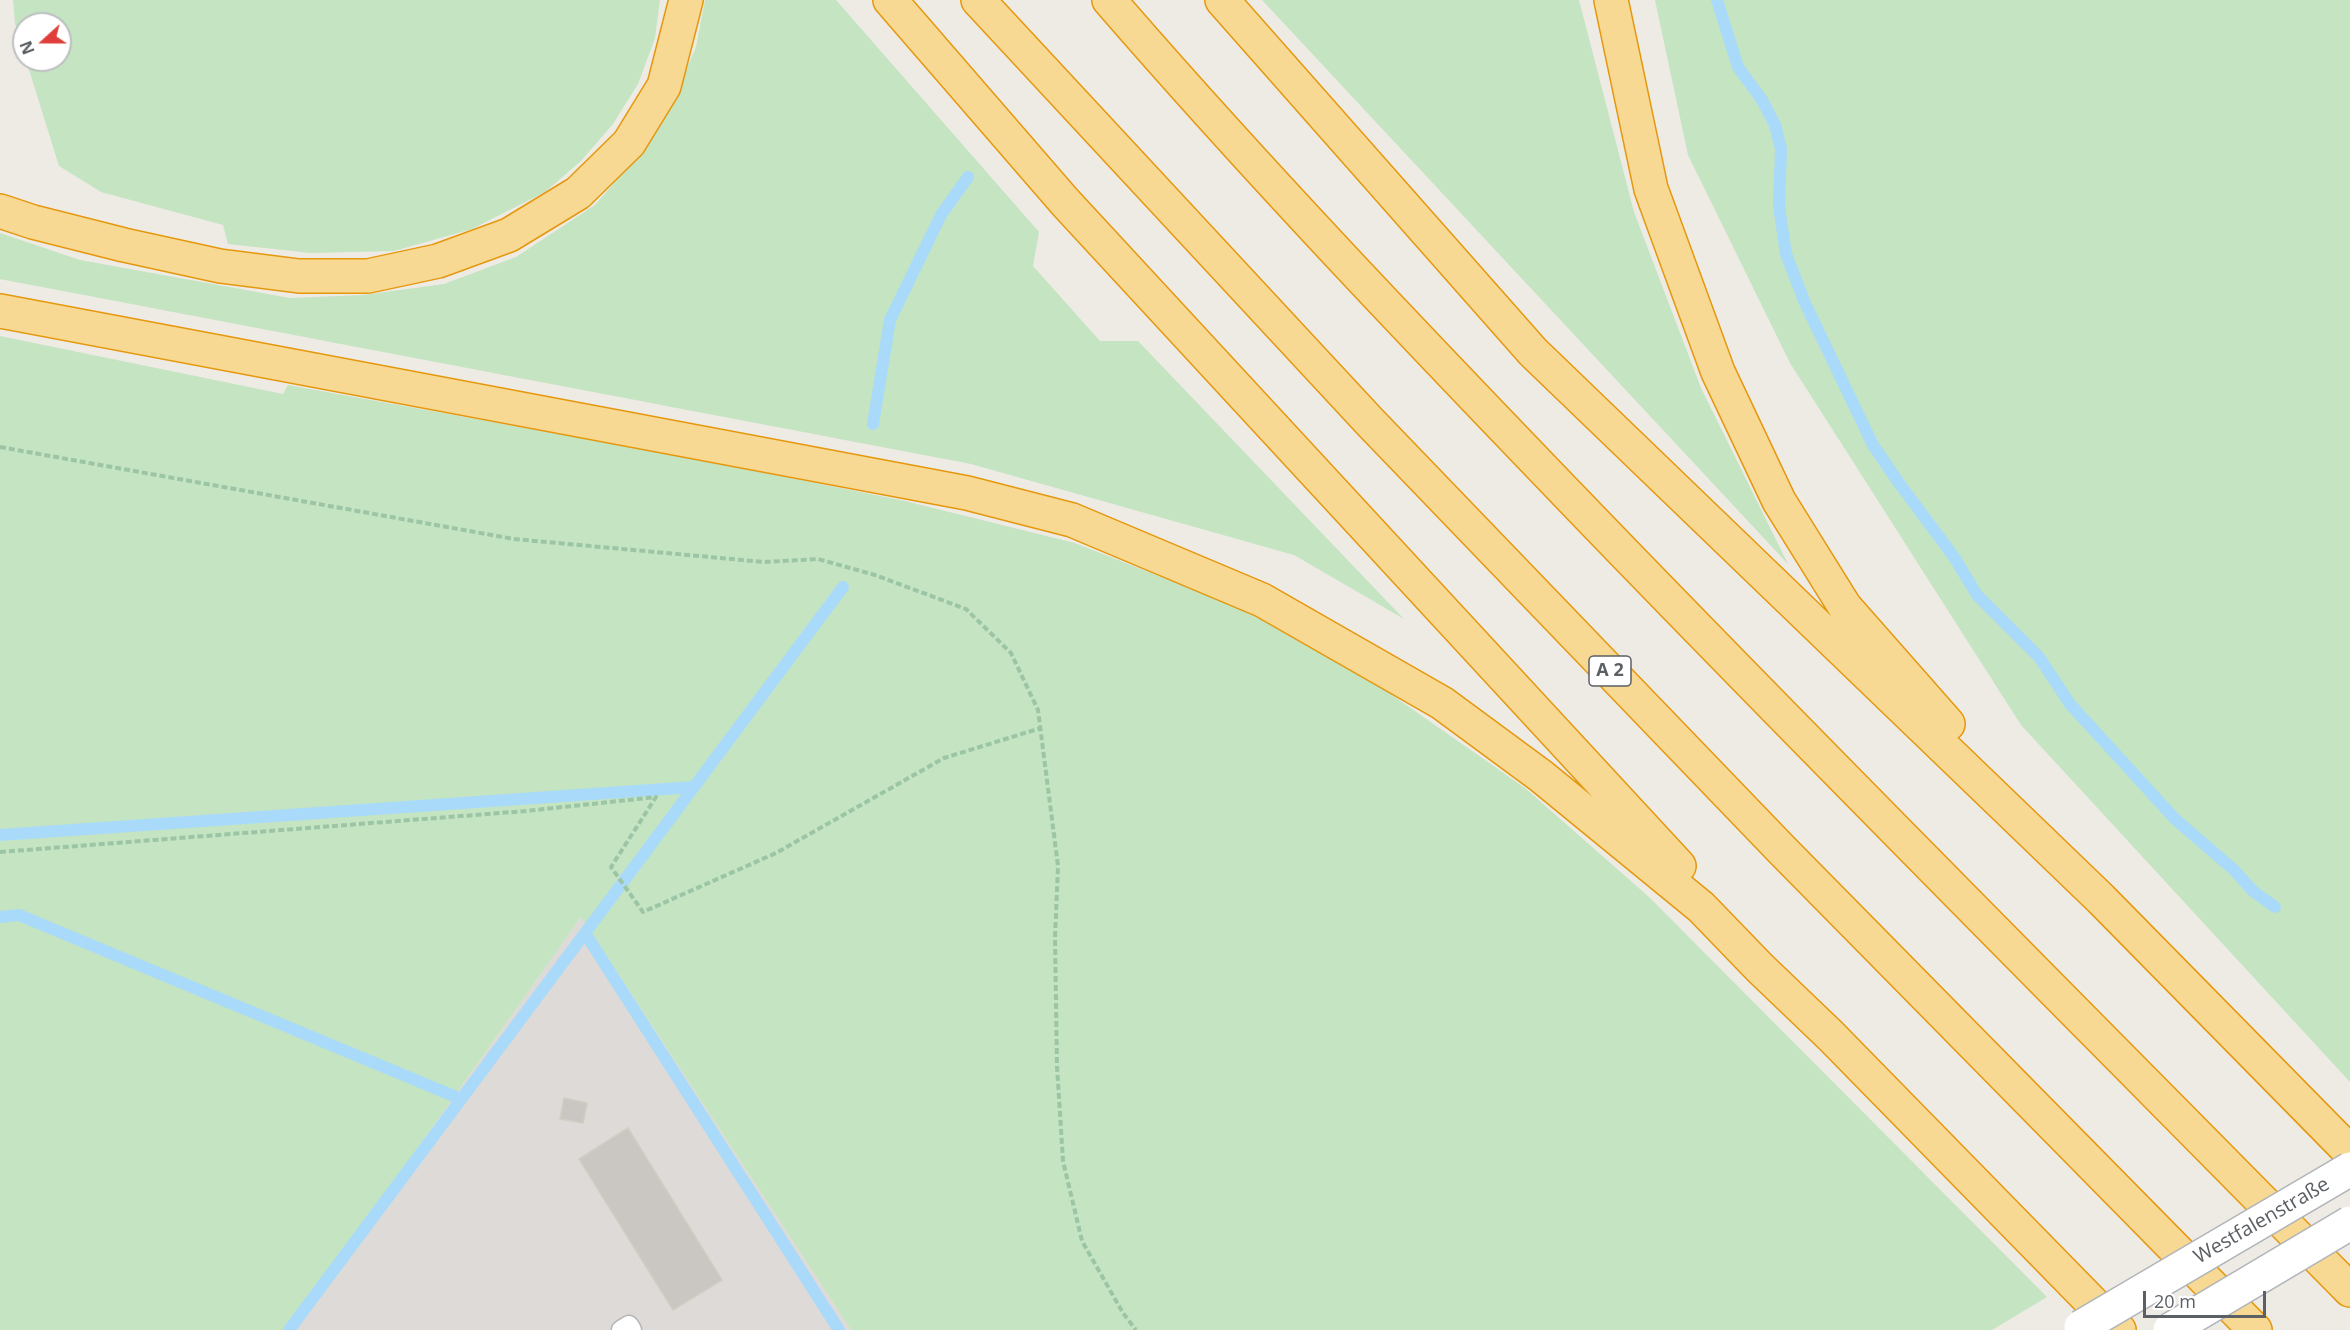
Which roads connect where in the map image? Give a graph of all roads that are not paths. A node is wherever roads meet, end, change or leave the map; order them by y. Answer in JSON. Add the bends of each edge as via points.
{"nodes":[{"id":1,"x":686,"y":0,"type":"edge"},
{"id":2,"x":890,"y":0,"type":"edge"},
{"id":3,"x":978,"y":0,"type":"edge"},
{"id":4,"x":1109,"y":0,"type":"edge"},
{"id":5,"x":1222,"y":0,"type":"edge"},
{"id":6,"x":1611,"y":0,"type":"edge"},
{"id":7,"x":0,"y":212,"type":"edge"},
{"id":8,"x":0,"y":310,"type":"edge"},
{"id":9,"x":2101,"y":899,"type":"junction"},
{"id":10,"x":1935,"y":1143,"type":"junction"},
{"id":11,"x":2350,"y":1152,"type":"edge"},
{"id":12,"x":2350,"y":1169,"type":"edge"},
{"id":13,"x":2350,"y":1223,"type":"edge"},
{"id":14,"x":2350,"y":1290,"type":"edge"},
{"id":15,"x":2081,"y":1327,"type":"dead end"},
{"id":16,"x":621,"y":1330,"type":"edge"},
{"id":17,"x":632,"y":1330,"type":"edge"},
{"id":18,"x":2119,"y":1330,"type":"edge"},
{"id":19,"x":2170,"y":1330,"type":"edge"},
{"id":20,"x":2255,"y":1330,"type":"edge"}],
"edges":[{"from":1,"to":7,"type":"highway","via":[[664,86],[629,143],[578,193],[508,235],[438,261],[368,276],[298,276],[210,263]]},
{"from":2,"to":10,"type":"highway","via":[[1065,202]]},
{"from":3,"to":20,"type":"highway","number":"A 2","via":[[1370,422],[1782,850]]},
{"from":4,"to":14,"type":"highway","via":[[1204,110],[1444,367],[1683,615]]},
{"from":5,"to":9,"type":"highway","via":[[1533,352]]},
{"from":6,"to":9,"type":"highway","via":[[1651,189],[1718,372],[1779,501],[1845,607]]},
{"from":8,"to":10,"type":"highway","via":[[967,493],[1072,520],[1262,600],[1442,703],[1616,836],[1701,907]]},
{"from":9,"to":11,"type":"highway"},
{"from":10,"to":18,"type":"highway"},
{"from":12,"to":15,"type":"main road","name":"Westfalenstraße","bridge":true},
{"from":13,"to":19,"type":"main road","bridge":true},
{"from":16,"to":17,"type":"lane","via":[[629,1325]]}]}
